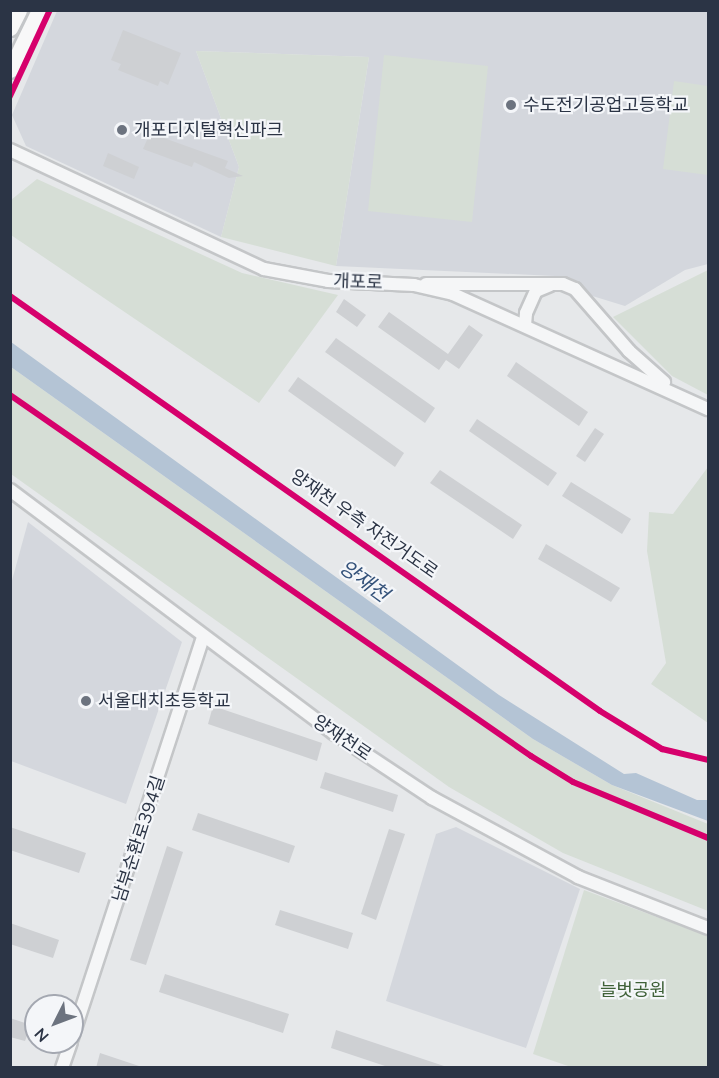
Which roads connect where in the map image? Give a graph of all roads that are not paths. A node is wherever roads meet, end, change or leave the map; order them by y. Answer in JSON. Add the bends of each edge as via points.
{"nodes":[{"id":1,"x":39,"y":10,"type":"edge"},
{"id":2,"x":19,"y":11,"type":"edge"},
{"id":3,"x":10,"y":28,"type":"edge"},
{"id":4,"x":10,"y":70,"type":"edge"},
{"id":5,"x":10,"y":150,"type":"edge"},
{"id":6,"x":554,"y":284,"type":"junction"},
{"id":7,"x":414,"y":285,"type":"junction"},
{"id":8,"x":525,"y":325,"type":"junction"},
{"id":9,"x":682,"y":396,"type":"junction"},
{"id":10,"x":708,"y":409,"type":"edge"},
{"id":11,"x":10,"y":490,"type":"edge"},
{"id":12,"x":203,"y":638,"type":"junction"},
{"id":13,"x":708,"y":927,"type":"edge"},
{"id":14,"x":84,"y":1000,"type":"edge"}],
"edges":[{"from":1,"to":4,"type":"main road"},
{"from":2,"to":3,"type":"main road"},
{"from":5,"to":7,"type":"street","name":"개포로","via":[[264,269],[328,281]]},
{"from":6,"to":7,"type":"street"},
{"from":6,"to":8,"type":"street","via":[[536,291]]},
{"from":6,"to":9,"type":"street","via":[[575,289],[629,351]]},
{"from":7,"to":8,"type":"street","name":"개포로","via":[[453,294]]},
{"from":8,"to":9,"type":"street","name":"개포로"},
{"from":9,"to":10,"type":"street","name":"개포로"},
{"from":11,"to":12,"type":"street","name":"양재천로"},
{"from":12,"to":13,"type":"street","name":"양재천로","via":[[334,733],[498,837],[588,881]]},
{"from":12,"to":14,"type":"street","name":"남부순환로394길"}]}
